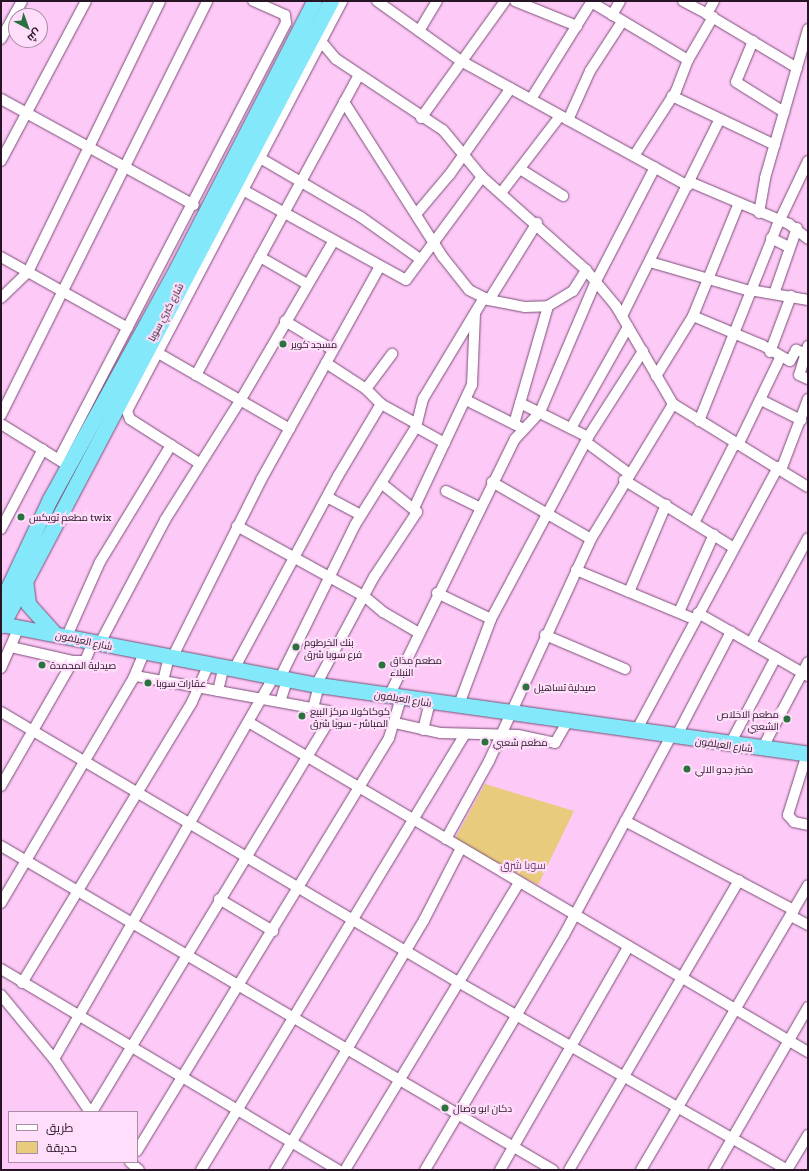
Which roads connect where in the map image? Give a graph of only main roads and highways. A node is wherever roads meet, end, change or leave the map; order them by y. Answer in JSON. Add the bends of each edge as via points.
{"nodes":[{"id":1,"x":314,"y":1,"type":"edge"},
{"id":2,"x":331,"y":1,"type":"edge"},
{"id":3,"x":105,"y":416,"type":"junction"},
{"id":4,"x":13,"y":580,"type":"edge"},
{"id":5,"x":1,"y":603,"type":"edge"},
{"id":6,"x":1,"y":624,"type":"edge"},
{"id":7,"x":61,"y":635,"type":"junction"},
{"id":8,"x":807,"y":754,"type":"edge"}],
"edges":[{"from":1,"to":3,"type":"highway","name":"شارع كبري سوبا"},
{"from":2,"to":3,"type":"highway","name":"شارع كبري سوبا","via":[[317,37]]},
{"from":3,"to":4,"type":"highway","name":"شارع كبري سوبا"},
{"from":3,"to":4,"type":"highway","name":"شارع كبري سوبا","via":[[64,462]]},
{"from":4,"to":5,"type":"highway","name":"شارع كبري سوبا"},
{"from":4,"to":6,"type":"highway","name":"شارع كبري سوبا"},
{"from":4,"to":7,"type":"highway","via":[[28,604]]},
{"from":6,"to":7,"type":"highway","name":"شارع العيلفون"},
{"from":7,"to":8,"type":"highway","name":"شارع العيلفون","via":[[228,670],[317,685],[458,707]]}]}
